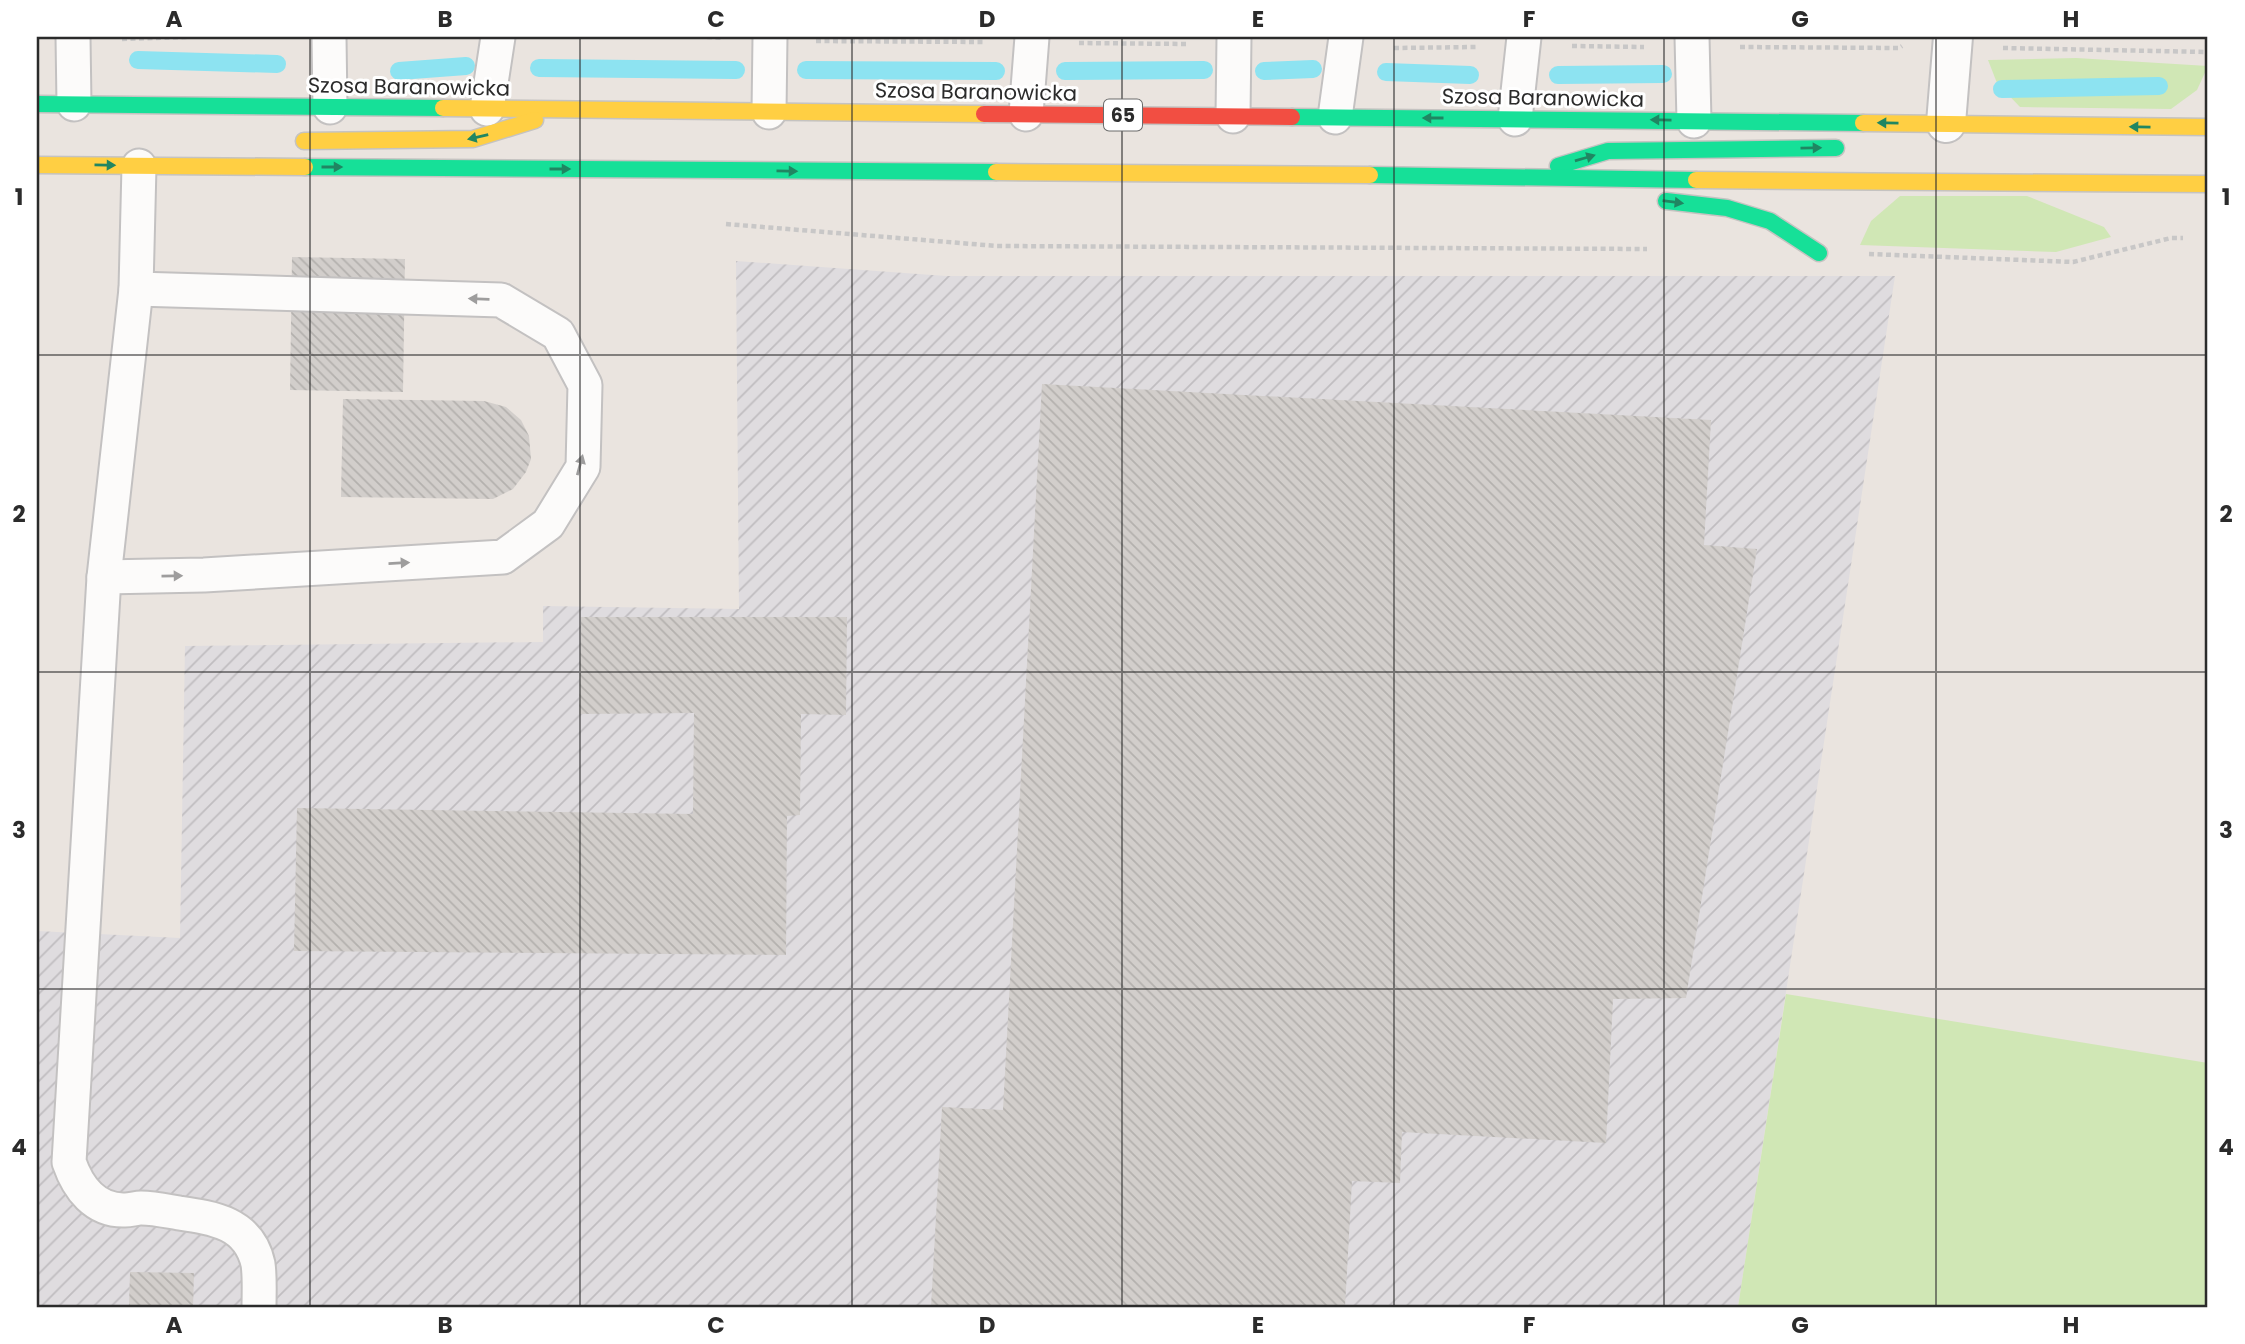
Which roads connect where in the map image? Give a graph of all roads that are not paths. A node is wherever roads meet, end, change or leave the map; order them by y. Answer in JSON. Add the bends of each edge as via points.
{"nodes":[{"id":1,"x":73,"y":37,"type":"edge"},
{"id":2,"x":498,"y":37,"type":"edge"},
{"id":3,"x":770,"y":37,"type":"edge"},
{"id":4,"x":1032,"y":37,"type":"edge"},
{"id":5,"x":1234,"y":37,"type":"edge"},
{"id":6,"x":1346,"y":37,"type":"edge"},
{"id":7,"x":1524,"y":37,"type":"edge"},
{"id":8,"x":1692,"y":37,"type":"edge"},
{"id":9,"x":333,"y":41,"type":"edge"},
{"id":10,"x":1952,"y":45,"type":"edge"},
{"id":11,"x":37,"y":104,"type":"edge"},
{"id":12,"x":88,"y":105,"type":"junction"},
{"id":13,"x":330,"y":107,"type":"junction"},
{"id":14,"x":487,"y":108,"type":"junction"},
{"id":15,"x":567,"y":110,"type":"junction"},
{"id":16,"x":769,"y":111,"type":"junction"},
{"id":17,"x":1026,"y":114,"type":"junction"},
{"id":18,"x":1233,"y":116,"type":"junction"},
{"id":19,"x":1335,"y":117,"type":"junction"},
{"id":20,"x":1515,"y":119,"type":"junction"},
{"id":21,"x":1694,"y":121,"type":"junction"},
{"id":22,"x":115,"y":125,"type":"dead end"},
{"id":23,"x":2208,"y":127,"type":"edge"},
{"id":24,"x":1946,"y":129,"type":"junction"},
{"id":25,"x":284,"y":141,"type":"dead end"},
{"id":26,"x":1910,"y":141,"type":"dead end"},
{"id":27,"x":1856,"y":148,"type":"dead end"},
{"id":28,"x":140,"y":154,"type":"junction"},
{"id":29,"x":37,"y":165,"type":"edge"},
{"id":30,"x":1459,"y":176,"type":"junction"},
{"id":31,"x":1519,"y":177,"type":"junction"},
{"id":32,"x":2208,"y":184,"type":"edge"},
{"id":33,"x":1620,"y":195,"type":"dead end"},
{"id":34,"x":1646,"y":198,"type":"dead end"},
{"id":35,"x":1819,"y":253,"type":"road end"},
{"id":36,"x":136,"y":289,"type":"junction"},
{"id":37,"x":104,"y":577,"type":"junction"},
{"id":38,"x":259,"y":1307,"type":"edge"}],
"edges":[{"from":1,"to":12,"type":"lane"},
{"from":2,"to":14,"type":"lane"},
{"from":3,"to":16,"type":"lane"},
{"from":4,"to":17,"type":"lane"},
{"from":5,"to":18,"type":"lane"},
{"from":6,"to":19,"type":"lane"},
{"from":7,"to":20,"type":"lane"},
{"from":8,"to":21,"type":"lane"},
{"from":9,"to":13,"type":"lane"},
{"from":10,"to":24,"type":"street"},
{"from":11,"to":12,"type":"main road","name":"Szosa Baranowicka","number":"65"},
{"from":12,"to":13,"type":"main road","name":"Szosa Baranowicka","number":"65"},
{"from":12,"to":22,"type":"main road"},
{"from":13,"to":14,"type":"main road","name":"Szosa Baranowicka","number":"65"},
{"from":14,"to":15,"type":"main road","name":"Szosa Baranowicka","number":"65"},
{"from":15,"to":16,"type":"main road","name":"Szosa Baranowicka","number":"65"},
{"from":15,"to":25,"type":"main road","one_way":true,"via":[[473,139]]},
{"from":16,"to":17,"type":"main road","name":"Szosa Baranowicka","number":"65","via":[[845,118]]},
{"from":17,"to":18,"type":"main road","name":"Szosa Baranowicka","number":"65","via":[[1168,121]]},
{"from":18,"to":19,"type":"main road","name":"Szosa Baranowicka","number":"65"},
{"from":20,"to":19,"type":"main road","name":"Szosa Baranowicka","number":"65","one_way":true},
{"from":21,"to":20,"type":"main road","name":"Szosa Baranowicka","number":"65","one_way":true},
{"from":24,"to":21,"type":"main road","name":"Szosa Baranowicka","number":"65","one_way":true},
{"from":23,"to":24,"type":"main road","name":"Szosa Baranowicka","number":"65","one_way":true},
{"from":24,"to":26,"type":"main road"},
{"from":31,"to":27,"type":"main road","one_way":true,"via":[[1608,152]]},
{"from":29,"to":28,"type":"main road","one_way":true},
{"from":28,"to":30,"type":"main road","one_way":true,"via":[[1173,167]]},
{"from":28,"to":36,"type":"lane"},
{"from":30,"to":31,"type":"main road"},
{"from":30,"to":33,"type":"main road"},
{"from":31,"to":32,"type":"main road","via":[[2173,178]]},
{"from":34,"to":35,"type":"main road","one_way":true,"via":[[1727,208],[1770,220]]},
{"from":36,"to":37,"type":"lane"},
{"from":37,"to":36,"type":"lane","one_way":true,"via":[[503,557],[548,524],[583,467],[585,385],[558,334],[501,300]]},
{"from":37,"to":38,"type":"lane","via":[[69,1162],[87,1196],[103,1206],[200,1216],[238,1230],[258,1265]]}]}
